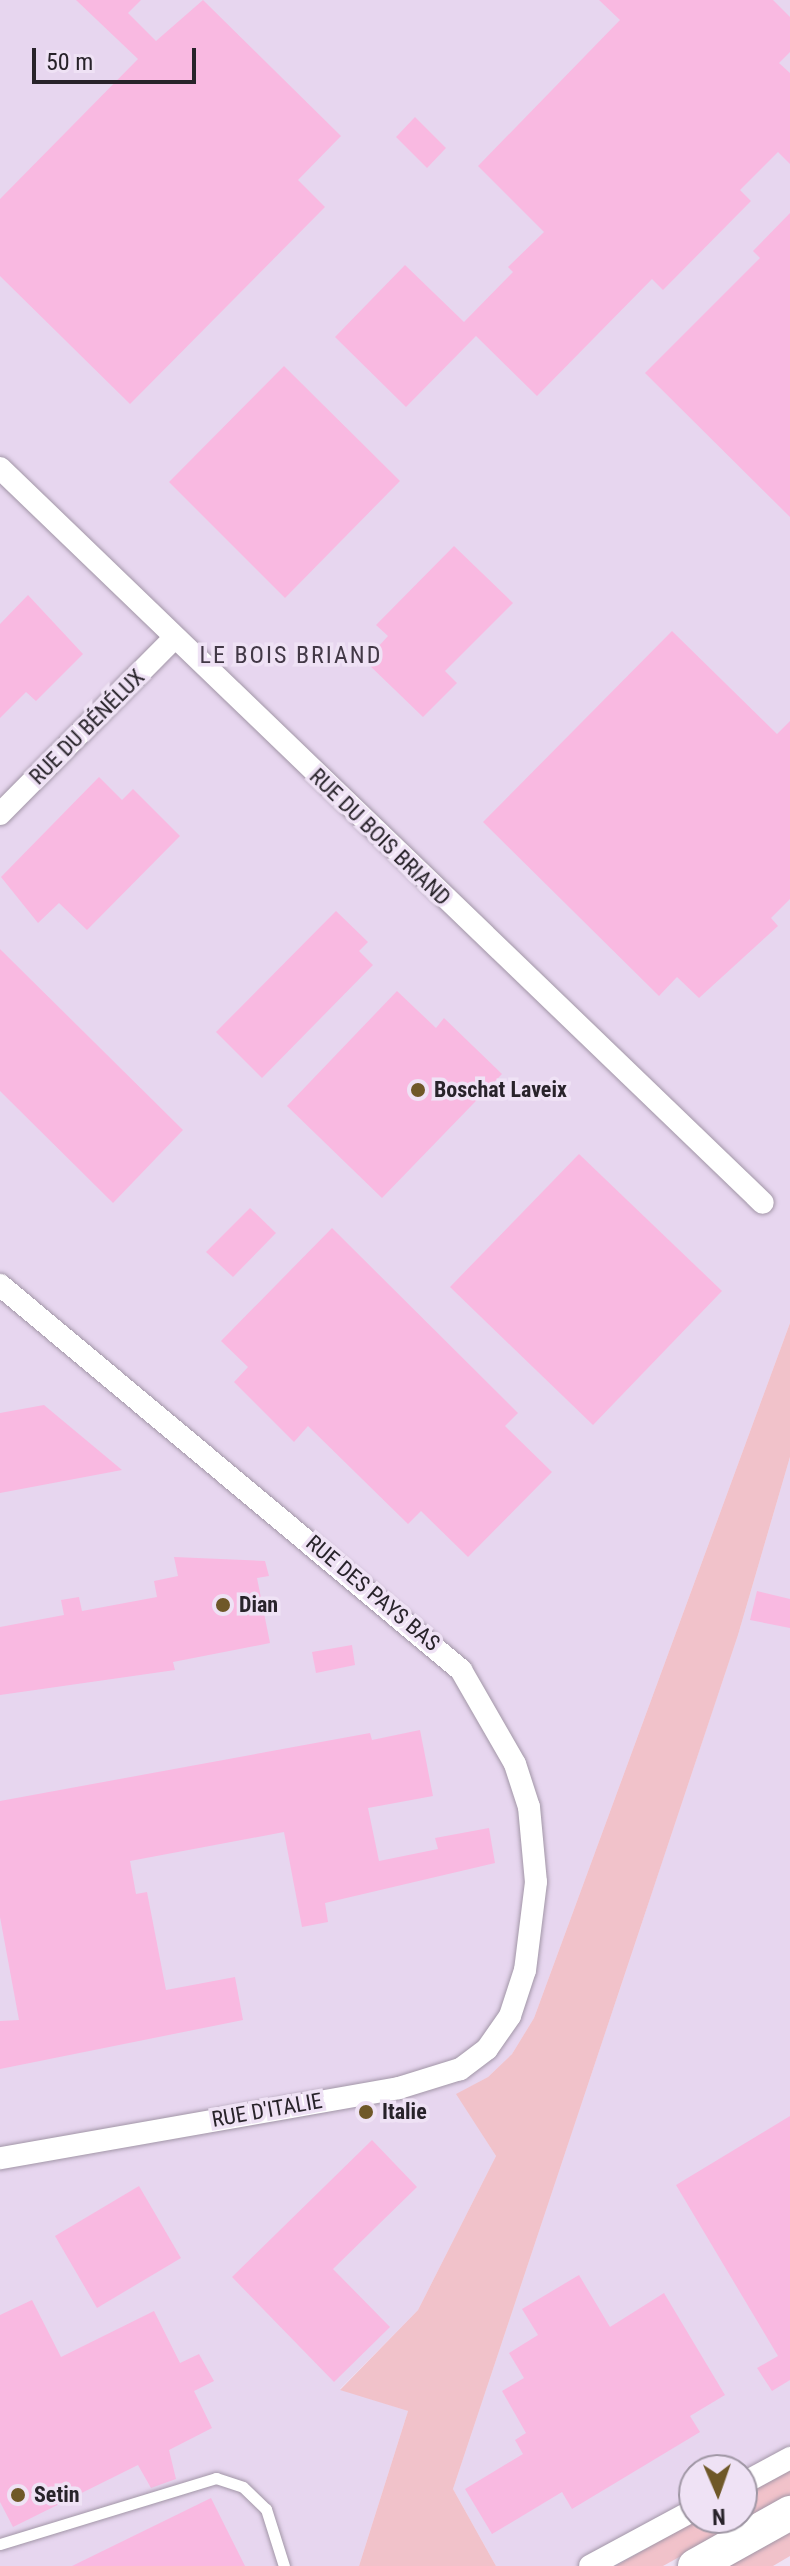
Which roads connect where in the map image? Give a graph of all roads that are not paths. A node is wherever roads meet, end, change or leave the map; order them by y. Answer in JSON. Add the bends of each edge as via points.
{"nodes":[{"id":1,"x":0,"y":468,"type":"edge"},
{"id":2,"x":173,"y":639,"type":"junction"},
{"id":3,"x":0,"y":814,"type":"edge"},
{"id":4,"x":763,"y":1203,"type":"dead end"},
{"id":5,"x":0,"y":1285,"type":"edge"},
{"id":6,"x":510,"y":2016,"type":"joint"},
{"id":7,"x":0,"y":2158,"type":"edge"},
{"id":8,"x":790,"y":2458,"type":"edge"},
{"id":9,"x":758,"y":2475,"type":"edge"},
{"id":10,"x":790,"y":2513,"type":"edge"},
{"id":11,"x":678,"y":2519,"type":"edge"},
{"id":12,"x":0,"y":2544,"type":"edge"},
{"id":13,"x":284,"y":2566,"type":"edge"},
{"id":14,"x":590,"y":2566,"type":"edge"},
{"id":15,"x":695,"y":2566,"type":"edge"}],
"edges":[{"from":1,"to":2,"type":"street","name":"RUE DU BOIS BRIAND"},
{"from":2,"to":3,"type":"street","name":"RUE DU BÉNÉLUX"},
{"from":2,"to":4,"type":"street","name":"RUE DU BOIS BRIAND"},
{"from":5,"to":6,"type":"street","name":"RUE DES PAYS BAS","via":[[427,1636],[473,1687],[515,1764],[535,1843],[530,1944]]},
{"from":6,"to":7,"type":"street","name":"RUE D'ITALIE","via":[[476,2060],[432,2080]]},
{"from":8,"to":9,"type":"street"},
{"from":10,"to":15,"type":"main road"},
{"from":11,"to":14,"type":"street"},
{"from":12,"to":13,"type":"lane","via":[[216,2478],[243,2487],[266,2509]]}]}
